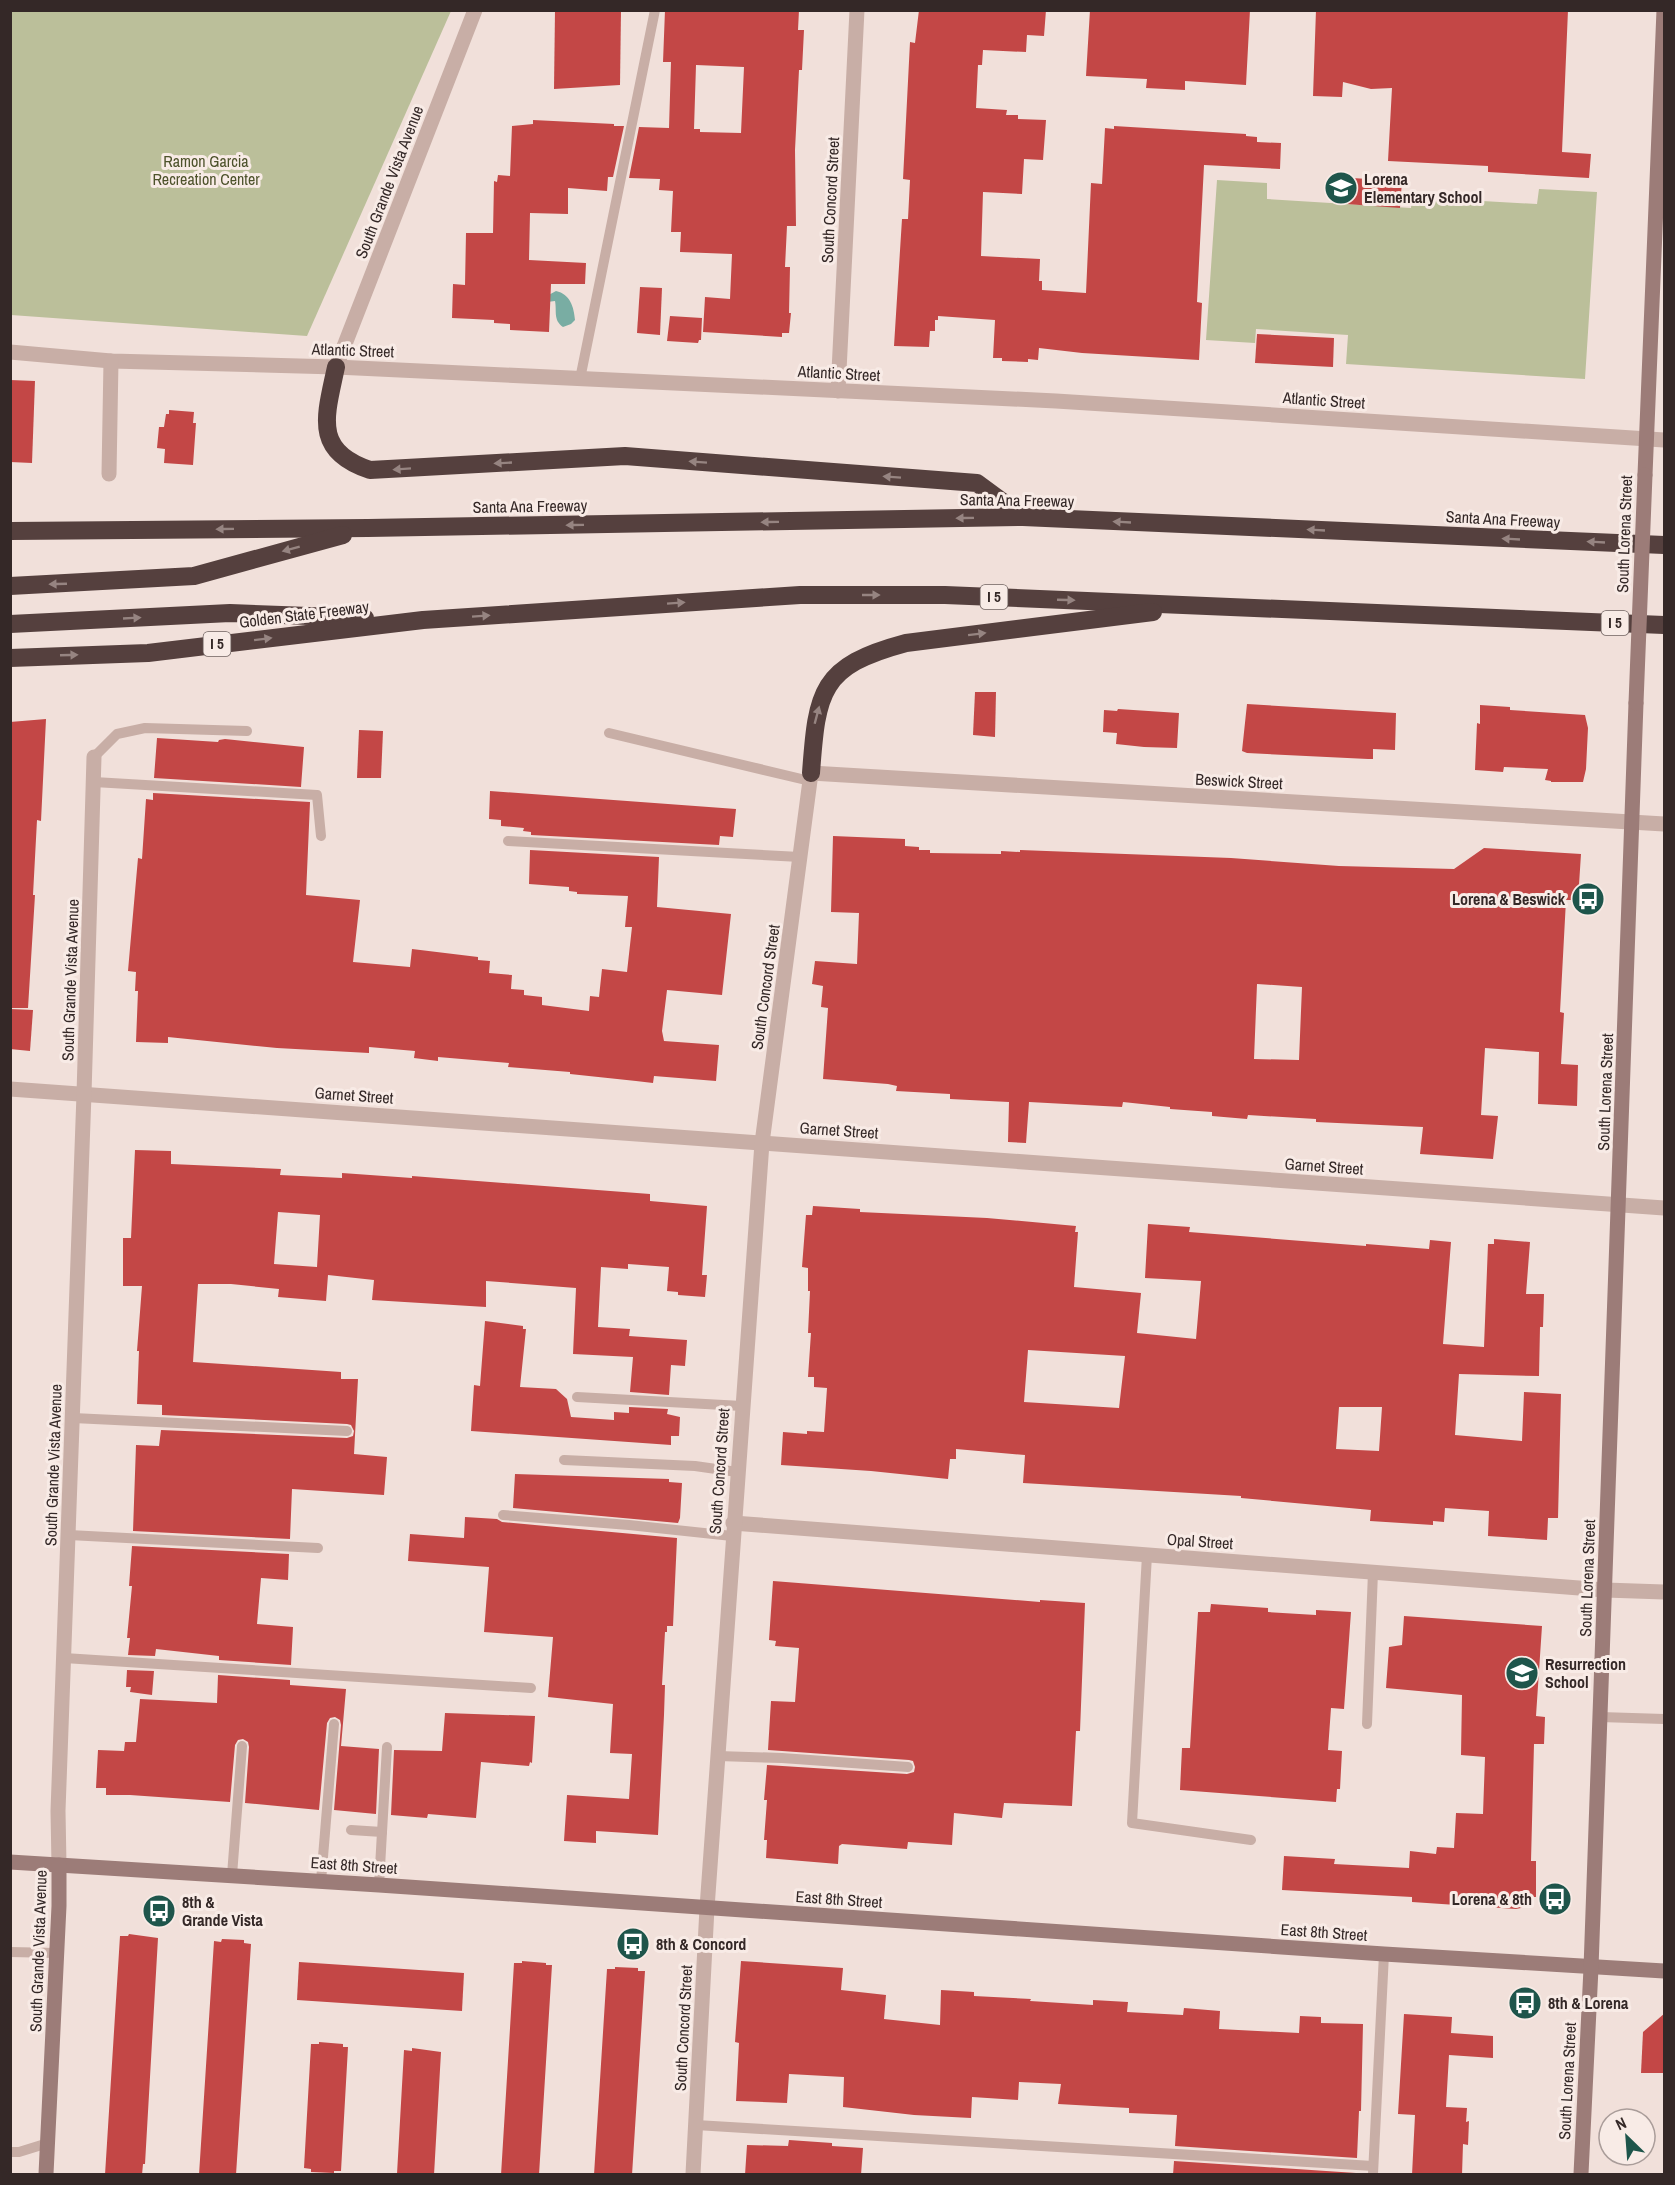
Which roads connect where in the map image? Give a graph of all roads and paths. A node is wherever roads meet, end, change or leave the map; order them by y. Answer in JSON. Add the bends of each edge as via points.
{"nodes":[{"id":1,"x":475,"y":10,"type":"edge"},
{"id":2,"x":655,"y":10,"type":"edge"},
{"id":3,"x":857,"y":10,"type":"edge"},
{"id":4,"x":1664,"y":10,"type":"edge"},
{"id":5,"x":1660,"y":198,"type":"edge"},
{"id":6,"x":10,"y":352,"type":"edge"},
{"id":7,"x":111,"y":361,"type":"junction"},
{"id":8,"x":336,"y":367,"type":"junction"},
{"id":9,"x":580,"y":379,"type":"junction"},
{"id":10,"x":838,"y":392,"type":"junction"},
{"id":11,"x":1646,"y":439,"type":"junction"},
{"id":12,"x":1665,"y":440,"type":"edge"},
{"id":13,"x":109,"y":474,"type":"dead end"},
{"id":14,"x":1023,"y":517,"type":"junction"},
{"id":15,"x":368,"y":528,"type":"junction"},
{"id":16,"x":10,"y":531,"type":"edge"},
{"id":17,"x":1665,"y":546,"type":"edge"},
{"id":18,"x":10,"y":586,"type":"edge"},
{"id":19,"x":1204,"y":605,"type":"junction"},
{"id":20,"x":423,"y":620,"type":"junction"},
{"id":21,"x":10,"y":624,"type":"edge"},
{"id":22,"x":1665,"y":625,"type":"edge"},
{"id":23,"x":10,"y":657,"type":"edge"},
{"id":24,"x":248,"y":731,"type":"dead end"},
{"id":25,"x":609,"y":734,"type":"dead end"},
{"id":26,"x":94,"y":757,"type":"joint"},
{"id":27,"x":811,"y":777,"type":"junction"},
{"id":28,"x":94,"y":783,"type":"junction"},
{"id":29,"x":1632,"y":823,"type":"junction"},
{"id":30,"x":1665,"y":824,"type":"edge"},
{"id":31,"x":321,"y":836,"type":"dead end"},
{"id":32,"x":508,"y":841,"type":"dead end"},
{"id":33,"x":800,"y":857,"type":"junction"},
{"id":34,"x":10,"y":1089,"type":"edge"},
{"id":35,"x":84,"y":1094,"type":"junction"},
{"id":36,"x":762,"y":1143,"type":"junction"},
{"id":37,"x":1619,"y":1206,"type":"junction"},
{"id":38,"x":1665,"y":1208,"type":"edge"},
{"id":39,"x":577,"y":1397,"type":"dead end"},
{"id":40,"x":742,"y":1406,"type":"junction"},
{"id":41,"x":73,"y":1418,"type":"junction"},
{"id":42,"x":347,"y":1431,"type":"dead end"},
{"id":43,"x":564,"y":1460,"type":"dead end"},
{"id":44,"x":737,"y":1472,"type":"junction"},
{"id":45,"x":503,"y":1515,"type":"dead end"},
{"id":46,"x":733,"y":1530,"type":"junction"},
{"id":47,"x":69,"y":1535,"type":"junction"},
{"id":48,"x":318,"y":1548,"type":"dead end"},
{"id":49,"x":1147,"y":1555,"type":"junction"},
{"id":50,"x":1373,"y":1572,"type":"junction"},
{"id":51,"x":1605,"y":1590,"type":"junction"},
{"id":52,"x":1665,"y":1592,"type":"edge"},
{"id":53,"x":64,"y":1658,"type":"junction"},
{"id":54,"x":531,"y":1688,"type":"dead end"},
{"id":55,"x":1600,"y":1717,"type":"junction"},
{"id":56,"x":1665,"y":1719,"type":"edge"},
{"id":57,"x":334,"y":1724,"type":"dead end"},
{"id":58,"x":1367,"y":1724,"type":"dead end"},
{"id":59,"x":242,"y":1746,"type":"dead end"},
{"id":60,"x":387,"y":1747,"type":"dead end"},
{"id":61,"x":718,"y":1756,"type":"junction"},
{"id":62,"x":908,"y":1767,"type":"dead end"},
{"id":63,"x":351,"y":1830,"type":"dead end"},
{"id":64,"x":382,"y":1832,"type":"junction"},
{"id":65,"x":1251,"y":1840,"type":"dead end"},
{"id":66,"x":10,"y":1862,"type":"edge"},
{"id":67,"x":59,"y":1864,"type":"junction"},
{"id":68,"x":232,"y":1875,"type":"junction"},
{"id":69,"x":321,"y":1881,"type":"junction"},
{"id":70,"x":380,"y":1884,"type":"junction"},
{"id":71,"x":707,"y":1908,"type":"junction"},
{"id":72,"x":10,"y":1952,"type":"edge"},
{"id":73,"x":57,"y":1953,"type":"junction"},
{"id":74,"x":1384,"y":1954,"type":"junction"},
{"id":75,"x":1591,"y":1968,"type":"junction"},
{"id":76,"x":1665,"y":1971,"type":"edge"},
{"id":77,"x":696,"y":2125,"type":"junction"},
{"id":78,"x":48,"y":2143,"type":"junction"},
{"id":79,"x":10,"y":2152,"type":"edge"},
{"id":80,"x":1373,"y":2170,"type":"edge"},
{"id":81,"x":46,"y":2175,"type":"edge"},
{"id":82,"x":693,"y":2175,"type":"edge"},
{"id":83,"x":1581,"y":2175,"type":"edge"}],
"edges":[{"from":1,"to":8,"type":"street","name":"South Grande Vista Avenue"},
{"from":2,"to":9,"type":"lane"},
{"from":3,"to":10,"type":"street","name":"South Concord Street"},
{"from":4,"to":5,"type":"main road","name":"South Lorena Street"},
{"from":5,"to":11,"type":"main road","name":"South Lorena Street"},
{"from":6,"to":7,"type":"street","name":"Atlantic Street"},
{"from":7,"to":8,"type":"street","name":"Atlantic Street"},
{"from":7,"to":13,"type":"street"},
{"from":8,"to":9,"type":"street","name":"Atlantic Street"},
{"from":14,"to":8,"type":"highway","one_way":true,"via":[[977,483],[625,456],[370,470],[339,454],[330,442],[327,411]]},
{"from":9,"to":10,"type":"street","name":"Atlantic Street"},
{"from":10,"to":11,"type":"street","name":"Atlantic Street","via":[[1056,401]]},
{"from":11,"to":12,"type":"street","name":"Atlantic Street"},
{"from":11,"to":29,"type":"main road","name":"South Lorena Street","bridge":true},
{"from":14,"to":15,"type":"highway","name":"Santa Ana Freeway","one_way":true},
{"from":17,"to":14,"type":"highway","name":"Santa Ana Freeway","one_way":true},
{"from":15,"to":16,"type":"highway","one_way":true},
{"from":15,"to":18,"type":"highway","one_way":true,"via":[[194,576]]},
{"from":20,"to":19,"type":"highway","number":"I 5","one_way":true,"via":[[800,595],[945,595]]},
{"from":19,"to":22,"type":"highway","number":"I 5"},
{"from":27,"to":19,"type":"highway","one_way":true,"via":[[814,725],[822,697],[833,678],[874,651],[906,643]]},
{"from":21,"to":20,"type":"highway","one_way":true,"via":[[230,613]]},
{"from":23,"to":20,"type":"highway","name":"Golden State Freeway","number":"I 5","one_way":true,"via":[[148,653]]},
{"from":24,"to":26,"type":"lane","via":[[145,728],[117,734]]},
{"from":25,"to":27,"type":"lane"},
{"from":26,"to":28,"type":"street","name":"South Grande Vista Avenue"},
{"from":27,"to":29,"type":"street","name":"Beswick Street"},
{"from":27,"to":33,"type":"street","name":"South Concord Street"},
{"from":28,"to":31,"type":"lane","via":[[317,795]]},
{"from":28,"to":35,"type":"street","name":"South Grande Vista Avenue"},
{"from":29,"to":30,"type":"street","name":"Beswick Street"},
{"from":29,"to":37,"type":"main road","name":"South Lorena Street"},
{"from":32,"to":33,"type":"lane"},
{"from":33,"to":36,"type":"street","name":"South Concord Street"},
{"from":34,"to":35,"type":"street","name":"Garnet Street"},
{"from":35,"to":36,"type":"street","name":"Garnet Street"},
{"from":35,"to":41,"type":"street","name":"South Grande Vista Avenue"},
{"from":36,"to":37,"type":"street","name":"Garnet Street"},
{"from":36,"to":40,"type":"street","name":"South Concord Street"},
{"from":37,"to":38,"type":"street","name":"Garnet Street"},
{"from":37,"to":51,"type":"main road","name":"South Lorena Street"},
{"from":39,"to":40,"type":"lane"},
{"from":40,"to":44,"type":"street","name":"South Concord Street"},
{"from":41,"to":42,"type":"lane"},
{"from":41,"to":47,"type":"street","name":"South Grande Vista Avenue"},
{"from":43,"to":44,"type":"lane","via":[[695,1466]]},
{"from":44,"to":46,"type":"street","name":"South Concord Street"},
{"from":45,"to":46,"type":"lane"},
{"from":46,"to":49,"type":"street","name":"Opal Street"},
{"from":46,"to":61,"type":"street","name":"South Concord Street"},
{"from":47,"to":48,"type":"lane"},
{"from":47,"to":53,"type":"street","name":"South Grande Vista Avenue"},
{"from":49,"to":50,"type":"street","name":"Opal Street"},
{"from":49,"to":65,"type":"lane","via":[[1132,1823]]},
{"from":50,"to":51,"type":"street","name":"Opal Street"},
{"from":50,"to":58,"type":"lane"},
{"from":51,"to":52,"type":"street","name":"Opal Street"},
{"from":51,"to":55,"type":"main road","name":"South Lorena Street"},
{"from":53,"to":54,"type":"lane"},
{"from":53,"to":67,"type":"street","name":"South Grande Vista Avenue"},
{"from":55,"to":56,"type":"lane"},
{"from":55,"to":75,"type":"main road","name":"South Lorena Street"},
{"from":57,"to":69,"type":"lane"},
{"from":59,"to":68,"type":"lane"},
{"from":60,"to":64,"type":"lane"},
{"from":61,"to":62,"type":"lane"},
{"from":61,"to":71,"type":"street","name":"South Concord Street"},
{"from":63,"to":64,"type":"lane"},
{"from":64,"to":70,"type":"lane"},
{"from":66,"to":67,"type":"main road","name":"East 8th Street"},
{"from":67,"to":68,"type":"main road","name":"East 8th Street"},
{"from":67,"to":73,"type":"main road","name":"South Grande Vista Avenue"},
{"from":68,"to":69,"type":"main road","name":"East 8th Street"},
{"from":69,"to":70,"type":"main road","name":"East 8th Street"},
{"from":70,"to":71,"type":"main road","name":"East 8th Street"},
{"from":71,"to":74,"type":"main road","name":"East 8th Street"},
{"from":71,"to":77,"type":"street","name":"South Concord Street"},
{"from":72,"to":73,"type":"lane"},
{"from":73,"to":78,"type":"main road","name":"South Grande Vista Avenue"},
{"from":74,"to":75,"type":"main road","name":"East 8th Street"},
{"from":74,"to":80,"type":"lane"},
{"from":75,"to":76,"type":"main road","name":"East 8th Street"},
{"from":75,"to":83,"type":"main road","name":"South Lorena Street"},
{"from":77,"to":80,"type":"lane"},
{"from":77,"to":82,"type":"street","name":"South Concord Street"},
{"from":78,"to":79,"type":"lane"},
{"from":78,"to":81,"type":"main road","name":"South Grande Vista Avenue"}]}
